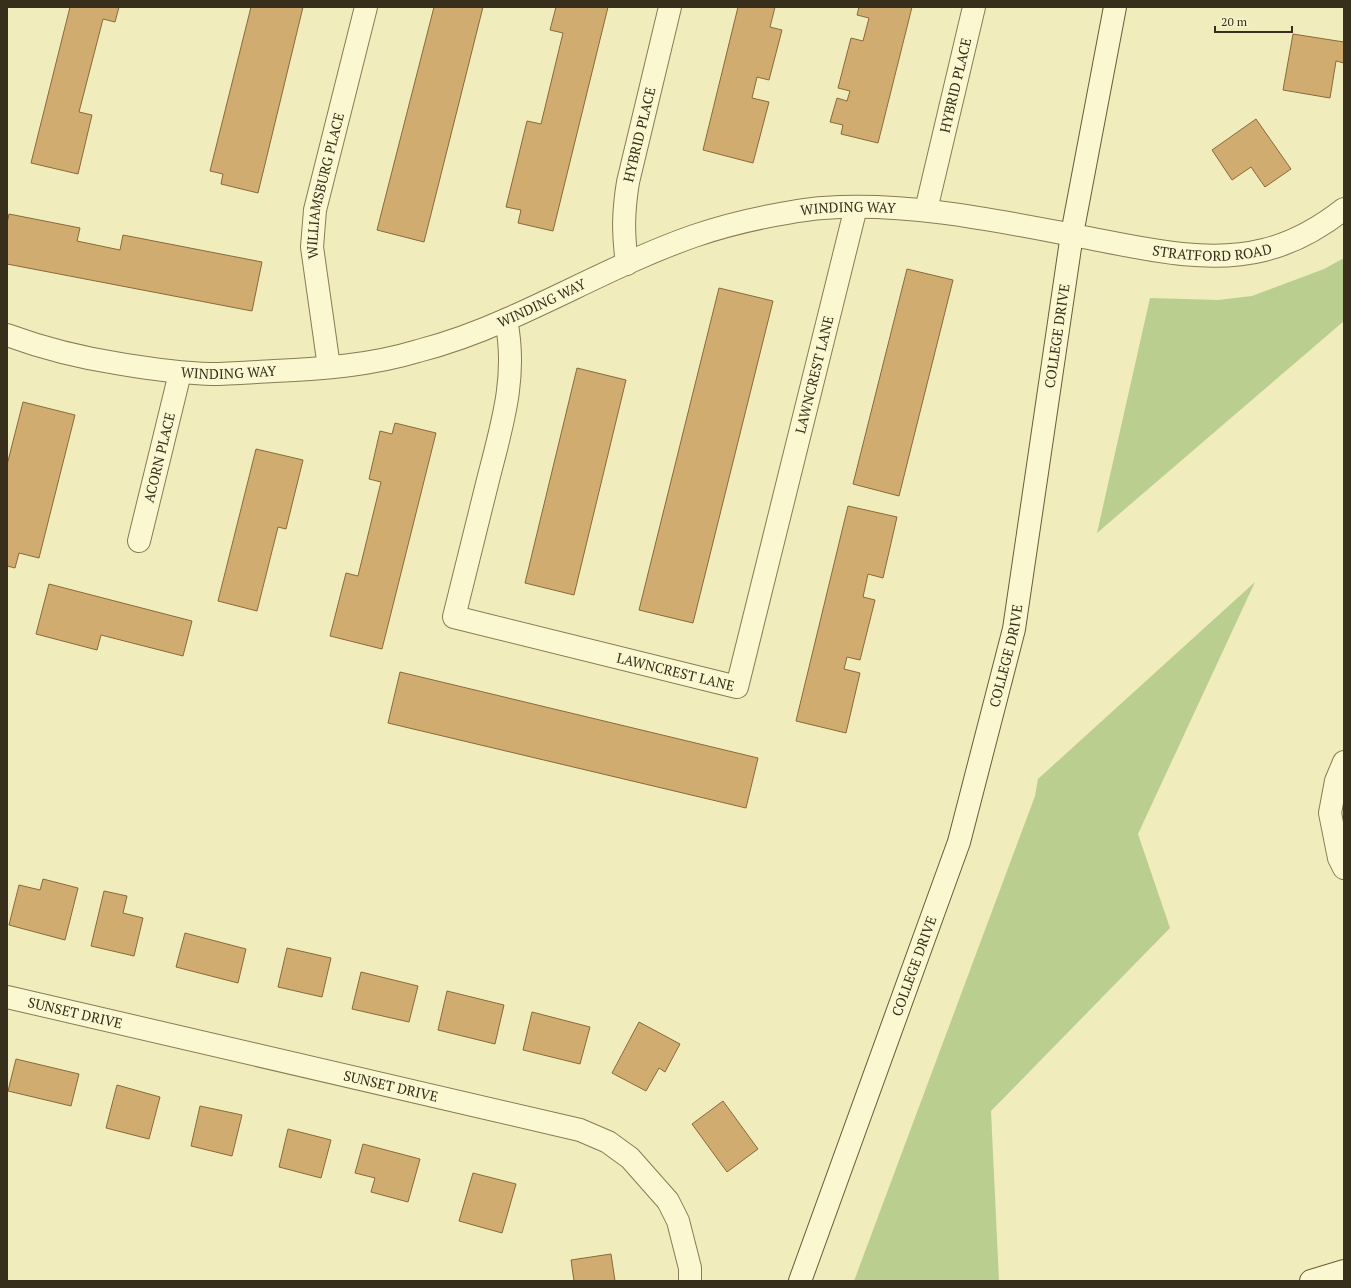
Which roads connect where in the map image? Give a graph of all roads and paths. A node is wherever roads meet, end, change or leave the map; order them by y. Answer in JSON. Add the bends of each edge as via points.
{"nodes":[{"id":1,"x":366,"y":7,"type":"edge"},
{"id":2,"x":670,"y":7,"type":"edge"},
{"id":3,"x":974,"y":7,"type":"edge"},
{"id":4,"x":1115,"y":7,"type":"edge"},
{"id":5,"x":856,"y":207,"type":"junction"},
{"id":6,"x":1344,"y":209,"type":"edge"},
{"id":7,"x":926,"y":210,"type":"junction"},
{"id":8,"x":1072,"y":234,"type":"junction"},
{"id":9,"x":627,"y":264,"type":"junction"},
{"id":10,"x":506,"y":320,"type":"junction"},
{"id":11,"x":7,"y":335,"type":"edge"},
{"id":12,"x":329,"y":367,"type":"junction"},
{"id":13,"x":180,"y":373,"type":"junction"},
{"id":14,"x":138,"y":541,"type":"dead end"},
{"id":15,"x":1344,"y":762,"type":"edge"},
{"id":16,"x":1344,"y":868,"type":"edge"},
{"id":17,"x":7,"y":997,"type":"edge"},
{"id":18,"x":1344,"y":1271,"type":"edge"},
{"id":19,"x":800,"y":1280,"type":"edge"},
{"id":20,"x":690,"y":1281,"type":"edge"},
{"id":21,"x":1311,"y":1281,"type":"edge"}],
"edges":[{"from":1,"to":12,"type":"street","name":"WILLIAMSBURG PLACE","via":[[315,210],[313,229],[314,268]]},
{"from":2,"to":9,"type":"street","name":"HYBRID PLACE","via":[[628,182],[623,235]]},
{"from":3,"to":7,"type":"street","name":"HYBRID PLACE"},
{"from":4,"to":8,"type":"street","name":"COLLEGE DRIVE"},
{"from":5,"to":7,"type":"street","name":"WINDING WAY"},
{"from":5,"to":9,"type":"street","name":"WINDING WAY","via":[[822,208],[756,219],[694,236]]},
{"from":5,"to":10,"type":"street","name":"LAWNCREST LANE","via":[[737,687],[454,618],[506,407],[511,356]]},
{"from":6,"to":8,"type":"street","name":"STRATFORD ROAD","via":[[1316,228],[1290,241],[1265,250],[1241,254],[1184,254]]},
{"from":7,"to":8,"type":"street","name":"WINDING WAY"},
{"from":8,"to":19,"type":"street","name":"COLLEGE DRIVE","via":[[1014,628],[961,834]]},
{"from":9,"to":10,"type":"street","name":"WINDING WAY"},
{"from":10,"to":12,"type":"street","name":"WINDING WAY","via":[[418,351],[386,359]]},
{"from":11,"to":13,"type":"street","name":"WINDING WAY","via":[[36,346],[94,360]]},
{"from":12,"to":13,"type":"street","name":"WINDING WAY","via":[[215,374]]},
{"from":13,"to":14,"type":"street","name":"ACORN PLACE"},
{"from":15,"to":16,"type":"street","via":[[1336,781],[1330,813]]},
{"from":17,"to":20,"type":"street","name":"SUNSET DRIVE","via":[[580,1130],[608,1142],[630,1158],[668,1200],[678,1221],[690,1268]]},
{"from":18,"to":21,"type":"street"}]}
